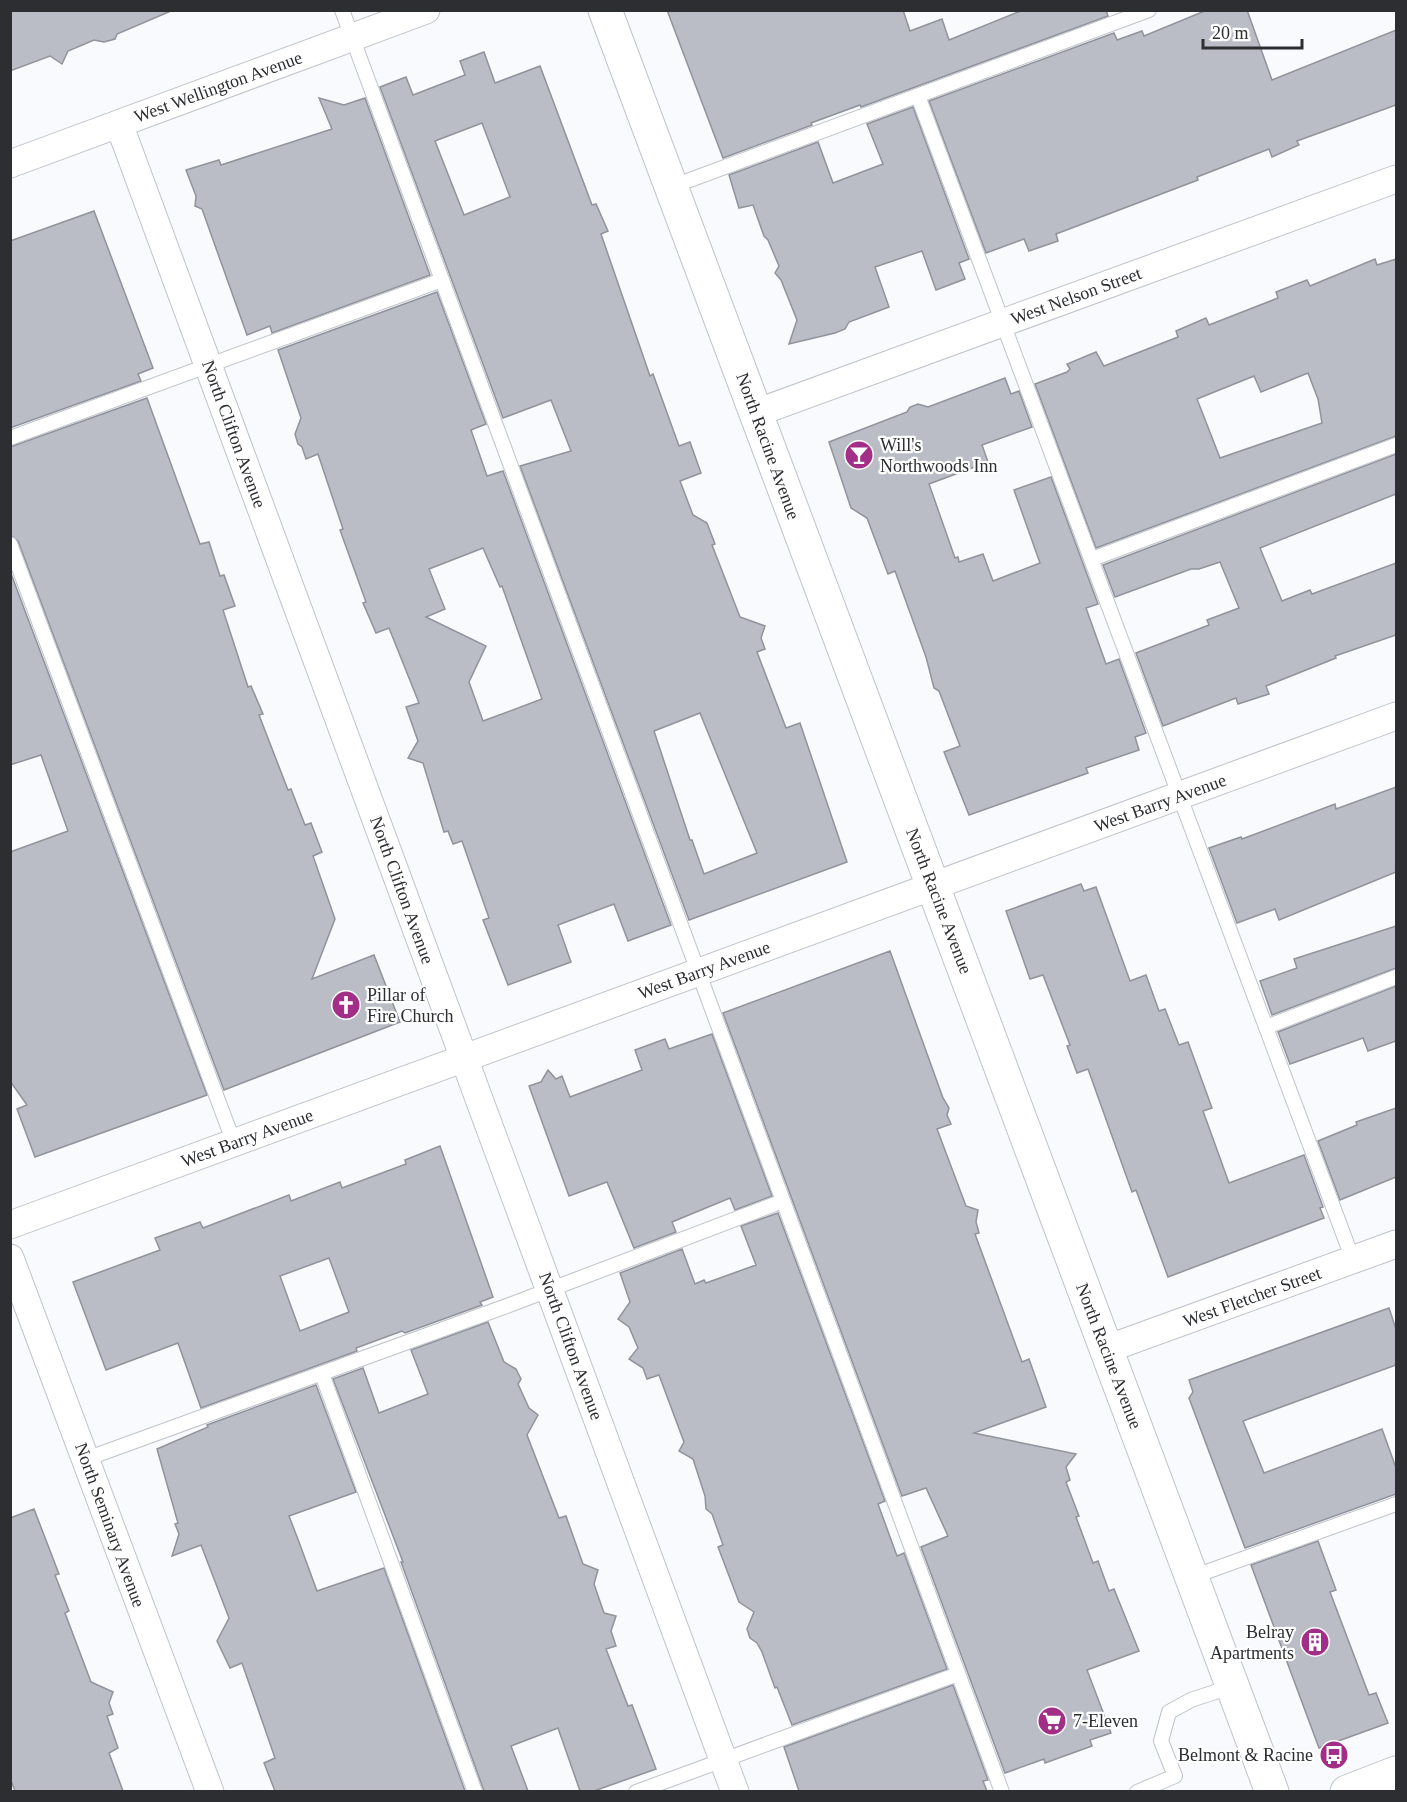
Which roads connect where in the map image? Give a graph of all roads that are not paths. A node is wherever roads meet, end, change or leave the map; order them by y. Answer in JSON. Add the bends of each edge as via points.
{"nodes":[{"id":1,"x":342,"y":10,"type":"edge"},
{"id":2,"x":426,"y":10,"type":"edge"},
{"id":3,"x":605,"y":10,"type":"edge"},
{"id":4,"x":1149,"y":10,"type":"edge"},
{"id":5,"x":352,"y":38,"type":"junction"},
{"id":6,"x":918,"y":96,"type":"junction"},
{"id":7,"x":119,"y":123,"type":"junction"},
{"id":8,"x":10,"y":164,"type":"edge"},
{"id":9,"x":1396,"y":179,"type":"edge"},
{"id":10,"x":671,"y":187,"type":"junction"},
{"id":11,"x":442,"y":280,"type":"junction"},
{"id":12,"x":1003,"y":322,"type":"junction"},
{"id":13,"x":208,"y":364,"type":"junction"},
{"id":14,"x":756,"y":413,"type":"junction"},
{"id":15,"x":10,"y":438,"type":"edge"},
{"id":16,"x":1396,"y":445,"type":"edge"},
{"id":17,"x":10,"y":544,"type":"edge"},
{"id":18,"x":1092,"y":559,"type":"junction"},
{"id":19,"x":1396,"y":716,"type":"edge"},
{"id":20,"x":1180,"y":796,"type":"junction"},
{"id":21,"x":933,"y":886,"type":"junction"},
{"id":22,"x":698,"y":972,"type":"junction"},
{"id":23,"x":1396,"y":977,"type":"edge"},
{"id":24,"x":1266,"y":1027,"type":"junction"},
{"id":25,"x":465,"y":1058,"type":"junction"},
{"id":26,"x":234,"y":1143,"type":"junction"},
{"id":27,"x":783,"y":1201,"type":"junction"},
{"id":28,"x":10,"y":1225,"type":"edge"},
{"id":29,"x":1396,"y":1244,"type":"edge"},
{"id":30,"x":10,"y":1258,"type":"edge"},
{"id":31,"x":1353,"y":1260,"type":"junction"},
{"id":32,"x":550,"y":1289,"type":"junction"},
{"id":33,"x":1107,"y":1349,"type":"junction"},
{"id":34,"x":322,"y":1374,"type":"junction"},
{"id":35,"x":86,"y":1459,"type":"junction"},
{"id":36,"x":1396,"y":1504,"type":"edge"},
{"id":37,"x":1192,"y":1577,"type":"junction"},
{"id":38,"x":958,"y":1674,"type":"junction"},
{"id":39,"x":1233,"y":1686,"type":"junction"},
{"id":40,"x":723,"y":1760,"type":"junction"},
{"id":41,"x":1396,"y":1773,"type":"edge"},
{"id":42,"x":210,"y":1791,"type":"edge"},
{"id":43,"x":475,"y":1791,"type":"edge"},
{"id":44,"x":636,"y":1791,"type":"edge"},
{"id":45,"x":735,"y":1791,"type":"edge"},
{"id":46,"x":1002,"y":1791,"type":"edge"},
{"id":47,"x":1137,"y":1791,"type":"edge"},
{"id":48,"x":1272,"y":1791,"type":"edge"},
{"id":49,"x":1347,"y":1791,"type":"edge"}],
"edges":[{"from":1,"to":5,"type":"lane"},
{"from":2,"to":5,"type":"street","name":"West Wellington Avenue"},
{"from":3,"to":10,"type":"street","name":"North Racine Avenue"},
{"from":4,"to":6,"type":"lane"},
{"from":5,"to":7,"type":"street","name":"West Wellington Avenue"},
{"from":5,"to":11,"type":"lane"},
{"from":6,"to":10,"type":"lane"},
{"from":6,"to":12,"type":"lane"},
{"from":7,"to":8,"type":"street","name":"West Wellington Avenue"},
{"from":7,"to":13,"type":"street","name":"North Clifton Avenue"},
{"from":9,"to":12,"type":"street","name":"West Nelson Street"},
{"from":10,"to":14,"type":"street","name":"North Racine Avenue"},
{"from":11,"to":13,"type":"lane"},
{"from":11,"to":22,"type":"lane"},
{"from":12,"to":14,"type":"street","name":"West Nelson Street"},
{"from":12,"to":18,"type":"lane"},
{"from":13,"to":15,"type":"lane"},
{"from":13,"to":25,"type":"street","name":"North Clifton Avenue"},
{"from":14,"to":21,"type":"street","name":"North Racine Avenue"},
{"from":16,"to":18,"type":"lane"},
{"from":17,"to":26,"type":"lane"},
{"from":18,"to":20,"type":"lane"},
{"from":19,"to":20,"type":"street","name":"West Barry Avenue"},
{"from":20,"to":21,"type":"street","name":"West Barry Avenue"},
{"from":20,"to":24,"type":"lane"},
{"from":21,"to":22,"type":"street","name":"West Barry Avenue"},
{"from":21,"to":33,"type":"street","name":"North Racine Avenue"},
{"from":22,"to":25,"type":"street","name":"West Barry Avenue"},
{"from":22,"to":27,"type":"lane"},
{"from":23,"to":24,"type":"lane"},
{"from":24,"to":31,"type":"lane"},
{"from":25,"to":26,"type":"street","name":"West Barry Avenue"},
{"from":25,"to":32,"type":"street","name":"North Clifton Avenue"},
{"from":26,"to":28,"type":"street","name":"West Barry Avenue"},
{"from":27,"to":32,"type":"lane"},
{"from":27,"to":38,"type":"lane"},
{"from":29,"to":31,"type":"street","name":"West Fletcher Street"},
{"from":30,"to":35,"type":"street","name":"North Seminary Avenue"},
{"from":31,"to":33,"type":"street","name":"West Fletcher Street"},
{"from":32,"to":34,"type":"lane"},
{"from":32,"to":40,"type":"street","name":"North Clifton Avenue"},
{"from":33,"to":37,"type":"street","name":"North Racine Avenue"},
{"from":34,"to":35,"type":"lane"},
{"from":34,"to":43,"type":"lane"},
{"from":35,"to":42,"type":"street","name":"North Seminary Avenue"},
{"from":36,"to":37,"type":"lane"},
{"from":37,"to":39,"type":"street","name":"North Racine Avenue"},
{"from":38,"to":40,"type":"lane"},
{"from":38,"to":46,"type":"lane"},
{"from":39,"to":47,"type":"lane","via":[[1168,1712],[1161,1741],[1175,1776]]},
{"from":39,"to":48,"type":"street","name":"North Racine Avenue"},
{"from":40,"to":44,"type":"lane"},
{"from":40,"to":45,"type":"street","name":"North Clifton Avenue"},
{"from":41,"to":49,"type":"street"}]}
